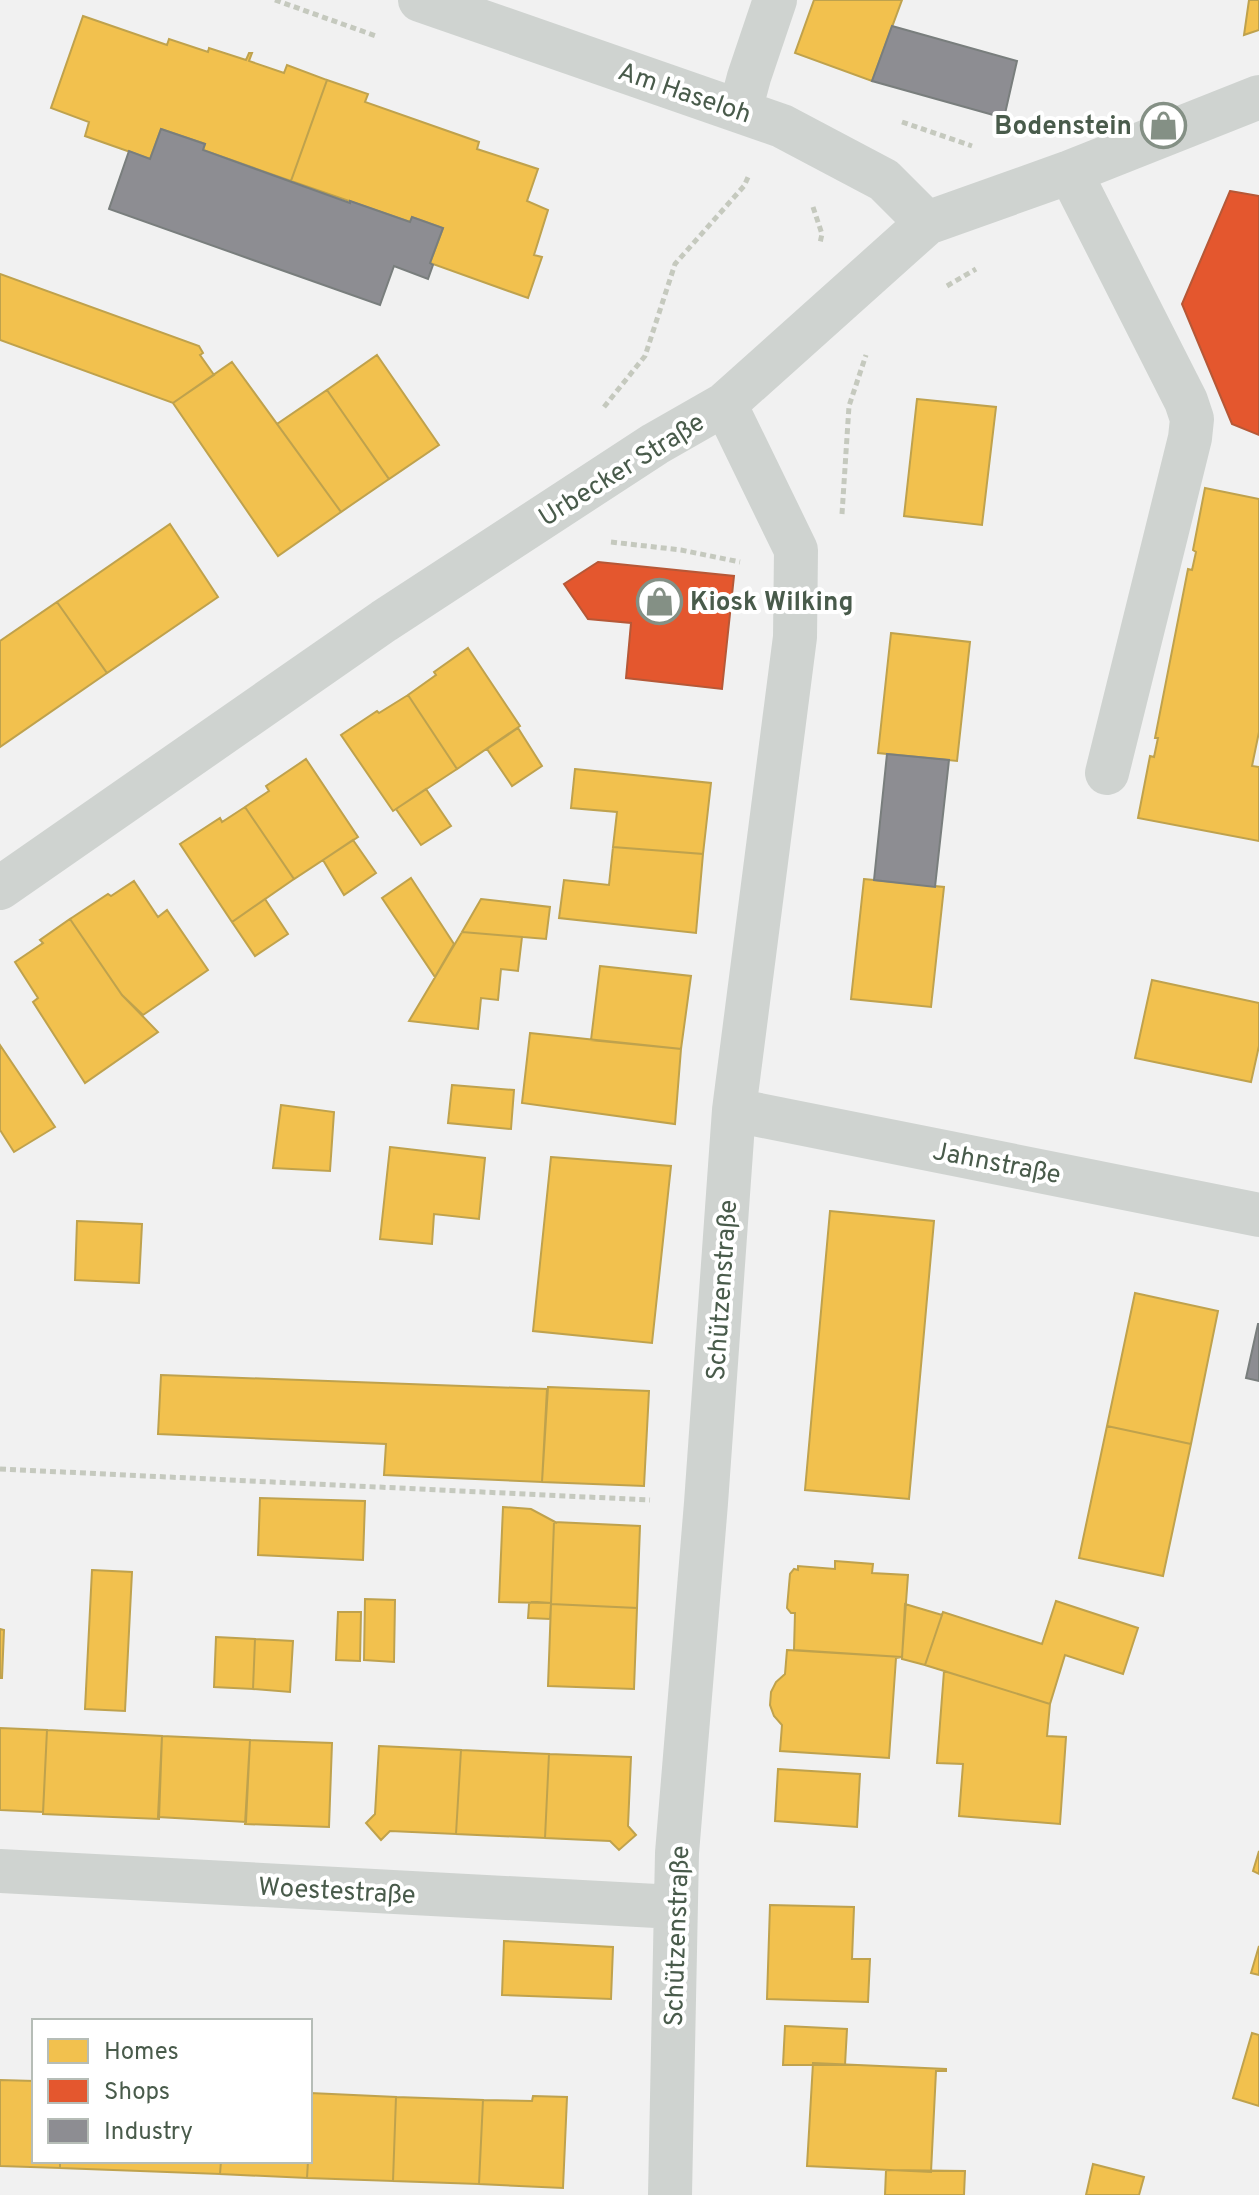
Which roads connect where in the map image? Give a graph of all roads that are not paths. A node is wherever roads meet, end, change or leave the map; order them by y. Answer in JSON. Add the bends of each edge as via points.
{"nodes":[{"id":1,"x":420,"y":0,"type":"edge"},
{"id":2,"x":775,"y":0,"type":"edge"},
{"id":3,"x":1259,"y":97,"type":"edge"},
{"id":4,"x":740,"y":111,"type":"junction"},
{"id":5,"x":1070,"y":172,"type":"junction"},
{"id":6,"x":927,"y":223,"type":"junction"},
{"id":7,"x":725,"y":404,"type":"junction"},
{"id":8,"x":1107,"y":773,"type":"dead end"},
{"id":9,"x":0,"y":888,"type":"edge"},
{"id":10,"x":734,"y":1110,"type":"junction"},
{"id":11,"x":1259,"y":1215,"type":"edge"},
{"id":12,"x":0,"y":1871,"type":"edge"},
{"id":13,"x":675,"y":1907,"type":"junction"},
{"id":14,"x":670,"y":2195,"type":"edge"}],
"edges":[{"from":1,"to":4,"type":"street","name":"Am Haseloh"},
{"from":2,"to":4,"type":"street"},
{"from":3,"to":5,"type":"street","name":"Urbecker Straße"},
{"from":4,"to":6,"type":"street","name":"Am Haseloh","via":[[782,126],[884,180]]},
{"from":5,"to":6,"type":"street","name":"Urbecker Straße"},
{"from":5,"to":8,"type":"street","via":[[1192,419]]},
{"from":6,"to":7,"type":"street","name":"Urbecker Straße"},
{"from":7,"to":9,"type":"street","name":"Urbecker Straße","via":[[384,621]]},
{"from":7,"to":10,"type":"street","name":"Schützenstraße","via":[[796,550],[795,637]]},
{"from":10,"to":11,"type":"street","name":"Jahnstraße"},
{"from":10,"to":13,"type":"street","name":"Schützenstraße"},
{"from":12,"to":13,"type":"street","name":"Woestestraße"},
{"from":13,"to":14,"type":"street","name":"Schützenstraße"}]}
